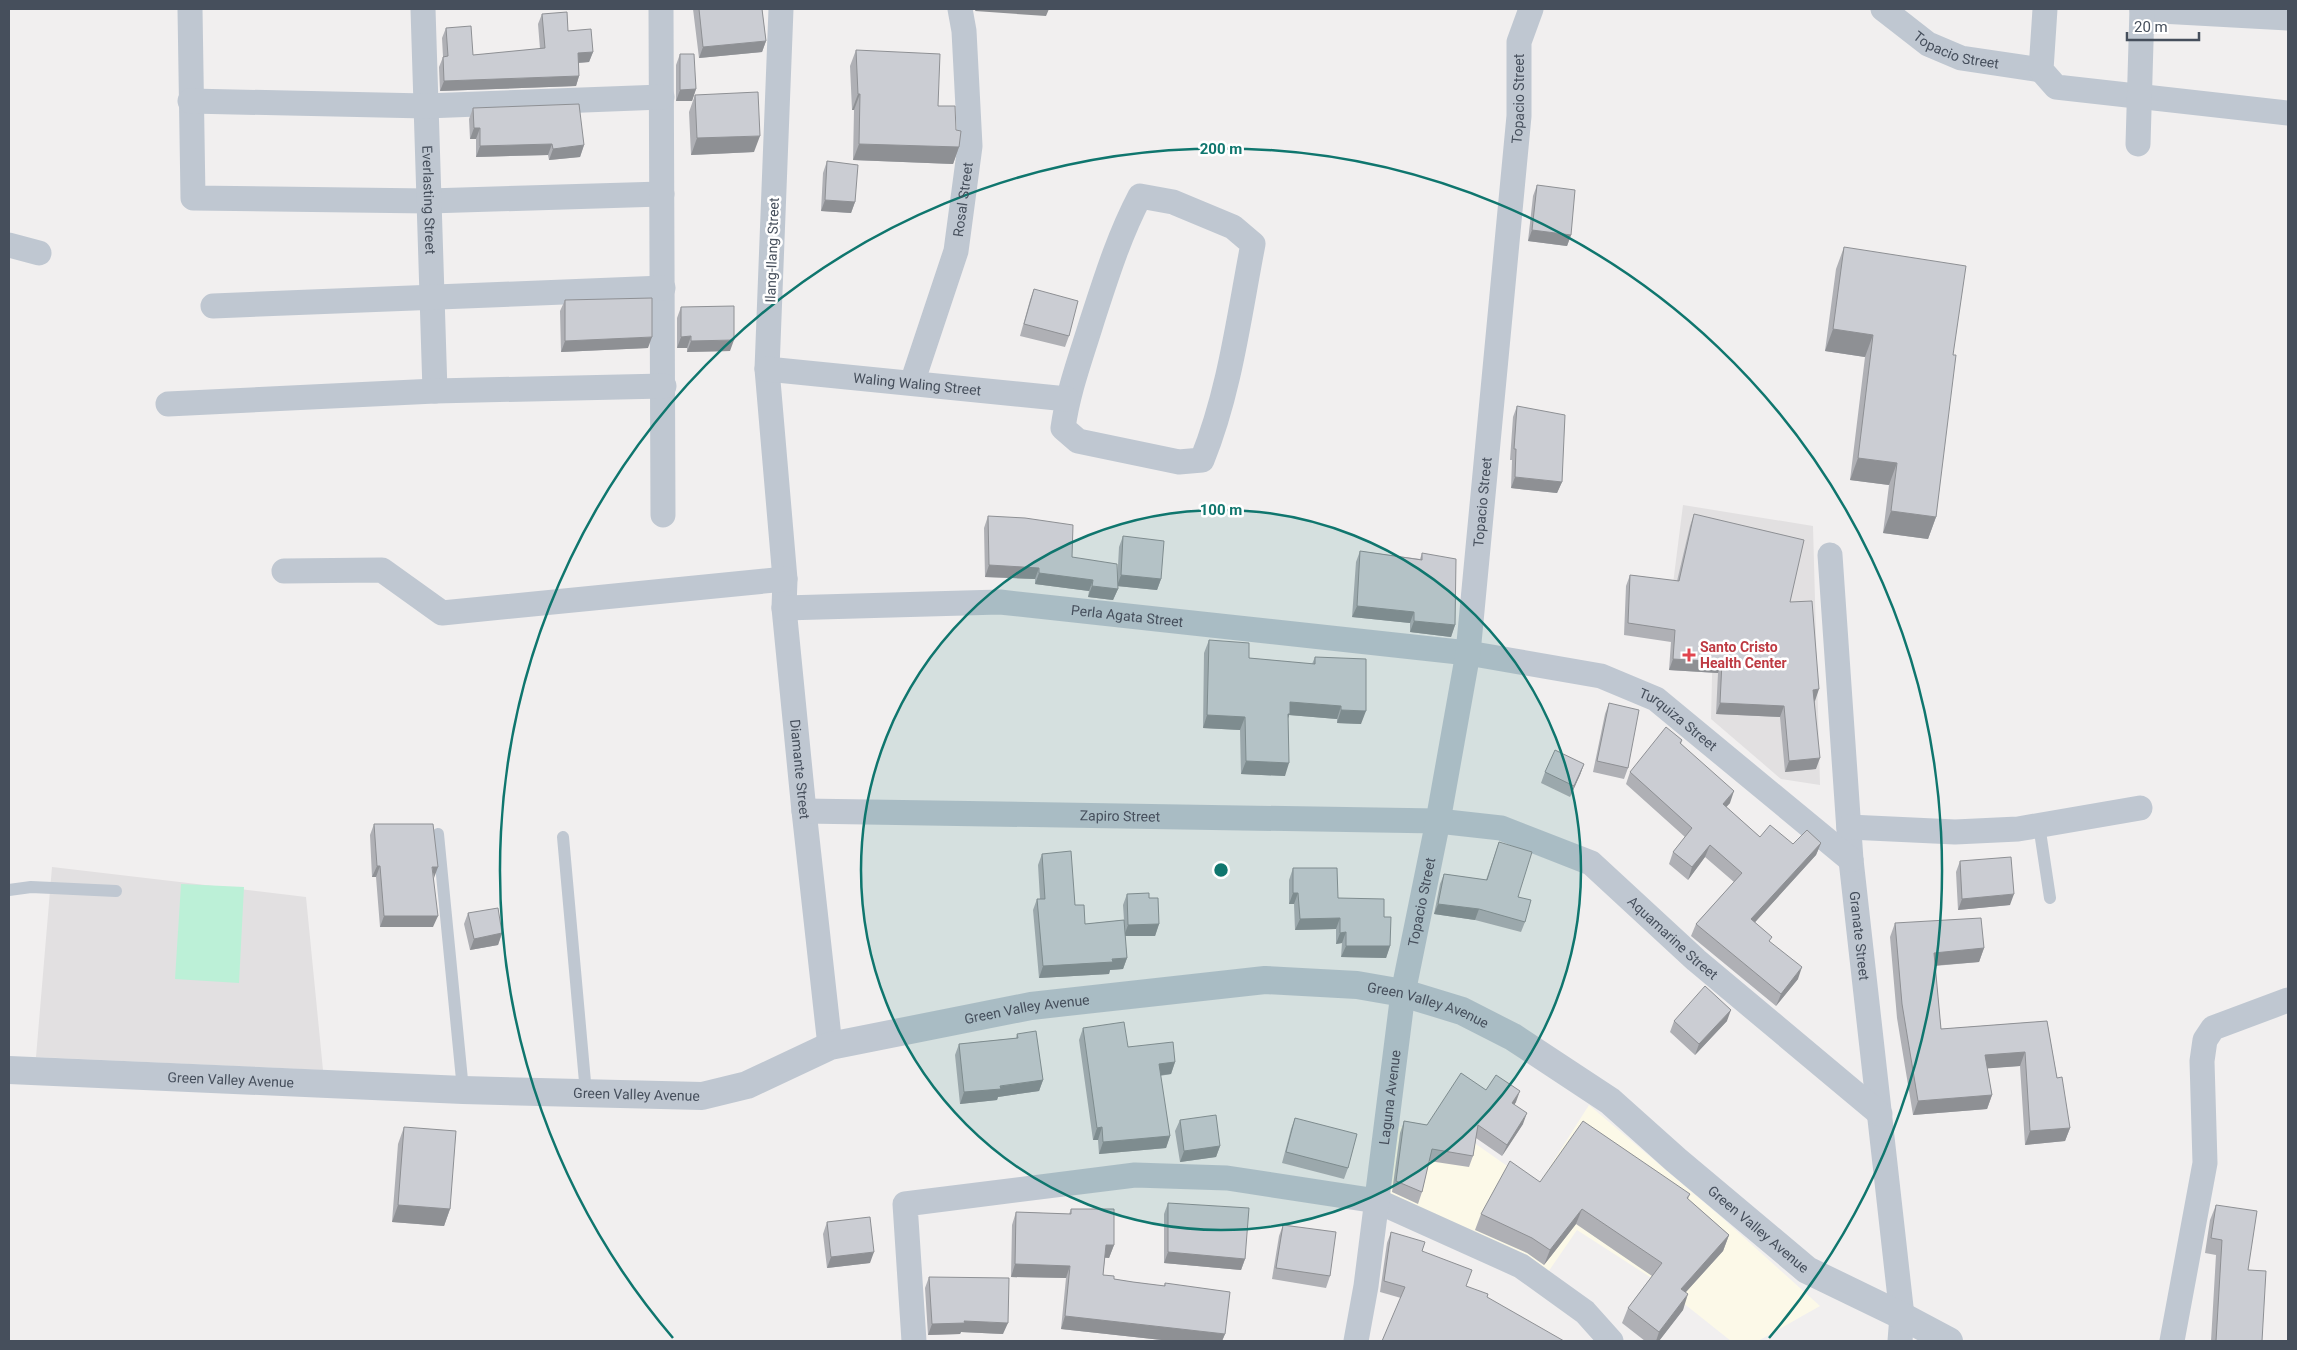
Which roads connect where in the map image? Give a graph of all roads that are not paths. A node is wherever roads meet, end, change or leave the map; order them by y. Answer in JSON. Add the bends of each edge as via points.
{"nodes":[{"id":1,"x":190,"y":9,"type":"edge"},
{"id":2,"x":423,"y":9,"type":"edge"},
{"id":3,"x":660,"y":9,"type":"edge"},
{"id":4,"x":781,"y":9,"type":"edge"},
{"id":5,"x":960,"y":9,"type":"edge"},
{"id":6,"x":1531,"y":9,"type":"edge"},
{"id":7,"x":1883,"y":9,"type":"edge"},
{"id":8,"x":2045,"y":9,"type":"edge"},
{"id":9,"x":2142,"y":9,"type":"edge"},
{"id":10,"x":2288,"y":18,"type":"edge"},
{"id":11,"x":2041,"y":70,"type":"junction"},
{"id":12,"x":2140,"y":96,"type":"junction"},
{"id":13,"x":662,"y":97,"type":"junction"},
{"id":14,"x":190,"y":101,"type":"junction"},
{"id":15,"x":426,"y":106,"type":"junction"},
{"id":16,"x":2288,"y":113,"type":"edge"},
{"id":17,"x":2138,"y":144,"type":"dead end"},
{"id":18,"x":662,"y":194,"type":"junction"},
{"id":19,"x":429,"y":201,"type":"junction"},
{"id":20,"x":9,"y":245,"type":"edge"},
{"id":21,"x":38,"y":253,"type":"dead end"},
{"id":22,"x":663,"y":288,"type":"junction"},
{"id":23,"x":432,"y":296,"type":"junction"},
{"id":24,"x":213,"y":306,"type":"dead end"},
{"id":25,"x":767,"y":369,"type":"junction"},
{"id":26,"x":912,"y":383,"type":"junction"},
{"id":27,"x":664,"y":386,"type":"junction"},
{"id":28,"x":435,"y":391,"type":"junction"},
{"id":29,"x":1067,"y":399,"type":"junction"},
{"id":30,"x":168,"y":404,"type":"dead end"},
{"id":31,"x":777,"y":491,"type":"joint"},
{"id":32,"x":664,"y":515,"type":"dead end"},
{"id":33,"x":1830,"y":555,"type":"dead end"},
{"id":34,"x":284,"y":571,"type":"dead end"},
{"id":35,"x":785,"y":579,"type":"junction"},
{"id":36,"x":784,"y":608,"type":"junction"},
{"id":37,"x":1468,"y":653,"type":"junction"},
{"id":38,"x":2140,"y":808,"type":"dead end"},
{"id":39,"x":804,"y":811,"type":"junction"},
{"id":40,"x":1438,"y":822,"type":"junction"},
{"id":41,"x":2039,"y":825,"type":"junction"},
{"id":42,"x":1849,"y":827,"type":"junction"},
{"id":43,"x":438,"y":834,"type":"dead end"},
{"id":44,"x":563,"y":836,"type":"dead end"},
{"id":45,"x":1851,"y":860,"type":"junction"},
{"id":46,"x":9,"y":890,"type":"edge"},
{"id":47,"x":116,"y":891,"type":"dead end"},
{"id":48,"x":2050,"y":898,"type":"dead end"},
{"id":49,"x":1402,"y":993,"type":"junction"},
{"id":50,"x":2288,"y":1000,"type":"edge"},
{"id":51,"x":830,"y":1046,"type":"junction"},
{"id":52,"x":9,"y":1070,"type":"edge"},
{"id":53,"x":462,"y":1090,"type":"junction"},
{"id":54,"x":586,"y":1093,"type":"junction"},
{"id":55,"x":1880,"y":1114,"type":"junction"},
{"id":56,"x":1377,"y":1201,"type":"junction"},
{"id":57,"x":1901,"y":1329,"type":"edge"},
{"id":58,"x":914,"y":1341,"type":"edge"},
{"id":59,"x":1356,"y":1341,"type":"edge"},
{"id":60,"x":1611,"y":1341,"type":"edge"},
{"id":61,"x":1949,"y":1341,"type":"edge"},
{"id":62,"x":2172,"y":1341,"type":"edge"}],
"edges":[{"from":1,"to":14,"type":"street"},
{"from":2,"to":15,"type":"street","name":"Everlasting Street"},
{"from":3,"to":13,"type":"street"},
{"from":4,"to":25,"type":"street","name":"Ilang-Ilang Street"},
{"from":5,"to":26,"type":"street","name":"Rosal Street","via":[[970,146],[956,251]]},
{"from":6,"to":37,"type":"street","name":"Topacio Street","via":[[1518,42],[1520,116]]},
{"from":7,"to":11,"type":"street","name":"Topacio Street","via":[[1928,44],[1961,58]]},
{"from":8,"to":11,"type":"street"},
{"from":9,"to":10,"type":"street"},
{"from":9,"to":12,"type":"street"},
{"from":11,"to":12,"type":"street","via":[[2056,88]]},
{"from":12,"to":16,"type":"street"},
{"from":12,"to":17,"type":"street"},
{"from":13,"to":15,"type":"street"},
{"from":13,"to":18,"type":"street"},
{"from":14,"to":15,"type":"street"},
{"from":14,"to":19,"type":"street","via":[[193,198]]},
{"from":15,"to":19,"type":"street","name":"Everlasting Street"},
{"from":18,"to":19,"type":"street"},
{"from":18,"to":22,"type":"street"},
{"from":19,"to":23,"type":"street","name":"Everlasting Street"},
{"from":20,"to":21,"type":"street"},
{"from":22,"to":23,"type":"street"},
{"from":22,"to":27,"type":"street"},
{"from":23,"to":24,"type":"street"},
{"from":23,"to":28,"type":"street","name":"Everlasting Street"},
{"from":25,"to":26,"type":"street","name":"Waling Waling Street"},
{"from":25,"to":31,"type":"street","name":"Ilang-Ilang Street"},
{"from":26,"to":29,"type":"street","name":"Waling Waling Street"},
{"from":27,"to":28,"type":"street"},
{"from":27,"to":32,"type":"street"},
{"from":28,"to":30,"type":"street"},
{"from":29,"to":29,"type":"street","via":[[1112,260],[1140,196],[1173,202],[1233,227],[1253,244],[1238,333],[1212,434],[1202,460],[1179,462],[1078,441],[1063,428]]},
{"from":31,"to":35,"type":"street","name":"Diamante Street"},
{"from":33,"to":42,"type":"street","name":"Granate Street"},
{"from":34,"to":35,"type":"street","via":[[382,570],[442,613]]},
{"from":35,"to":36,"type":"street","name":"Diamante Street"},
{"from":36,"to":37,"type":"street","name":"Perla Agata Street","via":[[1000,602]]},
{"from":36,"to":39,"type":"street","name":"Diamante Street"},
{"from":37,"to":40,"type":"street","name":"Topacio Street"},
{"from":37,"to":45,"type":"street","name":"Turquiza Street","via":[[1601,676],[1656,699]]},
{"from":38,"to":41,"type":"street"},
{"from":39,"to":40,"type":"street","name":"Zapiro Street"},
{"from":39,"to":51,"type":"street","name":"Diamante Street"},
{"from":40,"to":49,"type":"street","name":"Topacio Street"},
{"from":40,"to":55,"type":"street","name":"Aquamarine Street","via":[[1501,828],[1591,863],[1696,960]]},
{"from":41,"to":42,"type":"street","via":[[1955,832]]},
{"from":41,"to":48,"type":"lane"},
{"from":42,"to":45,"type":"street","name":"Granate Street"},
{"from":43,"to":53,"type":"lane"},
{"from":44,"to":54,"type":"lane"},
{"from":45,"to":55,"type":"street","name":"Granate Street"},
{"from":46,"to":47,"type":"lane","via":[[31,887]]},
{"from":49,"to":51,"type":"street","name":"Green Valley Avenue","via":[[1357,985],[1265,980],[1031,1006]]},
{"from":49,"to":56,"type":"street","name":"Laguna Avenue"},
{"from":49,"to":57,"type":"street","name":"Green Valley Avenue","via":[[1462,1011],[1513,1037],[1610,1101],[1807,1270]]},
{"from":50,"to":62,"type":"street","via":[[2213,1028],[2205,1040],[2202,1061],[2205,1163]]},
{"from":51,"to":54,"type":"street","name":"Green Valley Avenue","via":[[747,1085],[702,1096]]},
{"from":52,"to":53,"type":"street","name":"Green Valley Avenue"},
{"from":53,"to":54,"type":"street","name":"Green Valley Avenue"},
{"from":55,"to":57,"type":"street","name":"Granate Street"},
{"from":56,"to":58,"type":"street","via":[[1227,1178],[1135,1175],[905,1204]]},
{"from":56,"to":59,"type":"street","name":"Laguna Avenue"},
{"from":56,"to":60,"type":"street","via":[[1521,1266],[1586,1312]]},
{"from":57,"to":61,"type":"street","name":"Green Valley Avenue"}]}
